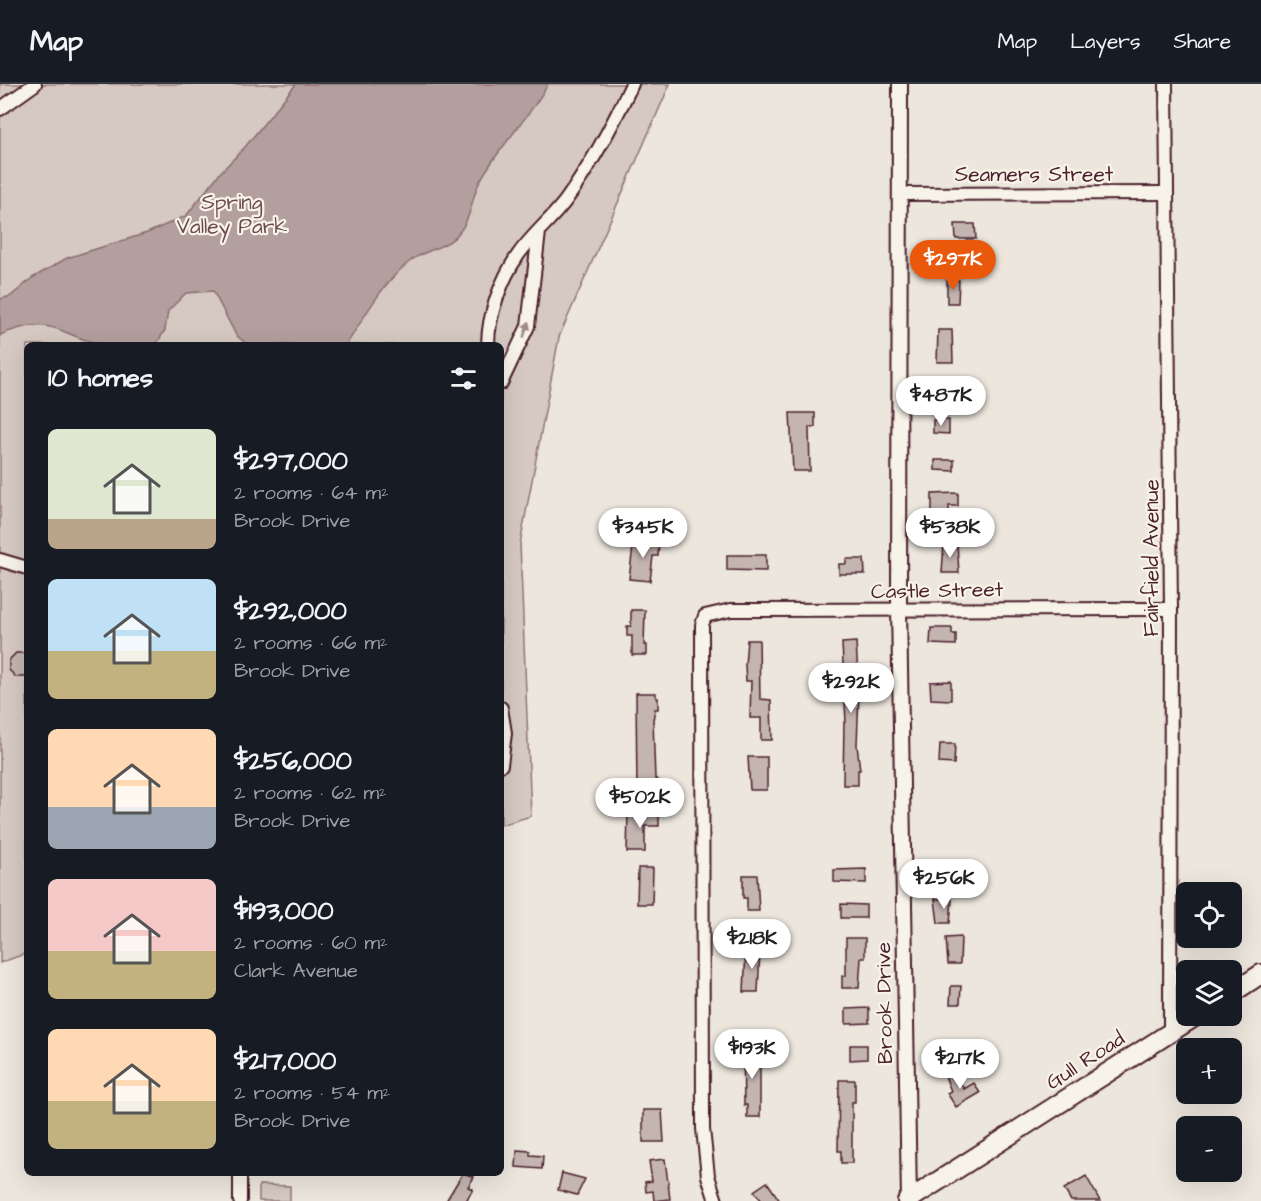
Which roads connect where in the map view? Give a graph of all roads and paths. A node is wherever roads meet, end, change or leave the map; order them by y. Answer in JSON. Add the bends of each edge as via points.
{"nodes":[{"id":1,"x":35,"y":84,"type":"edge"},
{"id":2,"x":632,"y":84,"type":"edge"},
{"id":3,"x":900,"y":84,"type":"edge"},
{"id":4,"x":1166,"y":84,"type":"edge"},
{"id":5,"x":0,"y":109,"type":"edge"},
{"id":6,"x":1166,"y":193,"type":"junction"},
{"id":7,"x":902,"y":194,"type":"junction"},
{"id":8,"x":540,"y":232,"type":"junction"},
{"id":9,"x":488,"y":342,"type":"edge"},
{"id":10,"x":504,"y":377,"type":"edge"},
{"id":11,"x":0,"y":560,"type":"edge"},
{"id":12,"x":24,"y":566,"type":"edge"},
{"id":13,"x":899,"y":608,"type":"junction"},
{"id":14,"x":1171,"y":609,"type":"junction"},
{"id":15,"x":1261,"y":974,"type":"edge"},
{"id":16,"x":1242,"y":986,"type":"edge"},
{"id":17,"x":1181,"y":1026,"type":"edge"},
{"id":18,"x":1170,"y":1033,"type":"junction"},
{"id":19,"x":240,"y":1176,"type":"edge"},
{"id":20,"x":240,"y":1201,"type":"edge"},
{"id":21,"x":716,"y":1201,"type":"edge"},
{"id":22,"x":908,"y":1201,"type":"edge"}],
"edges":[{"from":1,"to":5,"type":"street"},
{"from":2,"to":8,"type":"street","via":[[594,155]]},
{"from":3,"to":7,"type":"street","name":"Brook Drive"},
{"from":4,"to":6,"type":"street","name":"Fairfield Avenue"},
{"from":6,"to":7,"type":"street","name":"Seamers Street"},
{"from":6,"to":14,"type":"street","name":"Fairfield Avenue"},
{"from":7,"to":13,"type":"street","name":"Brook Drive"},
{"from":8,"to":9,"type":"street","via":[[518,255],[503,282],[493,309]]},
{"from":10,"to":8,"type":"street","one_way":true,"via":[[528,326]]},
{"from":11,"to":12,"type":"street"},
{"from":13,"to":14,"type":"street","name":"Castle Street"},
{"from":13,"to":21,"type":"street","name":"Castle Street","via":[[731,610],[705,616],[702,625],[703,1129],[708,1176]]},
{"from":13,"to":22,"type":"street","name":"Brook Drive"},
{"from":14,"to":18,"type":"street","name":"Fairfield Avenue"},
{"from":15,"to":16,"type":"main road"},
{"from":17,"to":18,"type":"main road","name":"Gull Road"},
{"from":18,"to":22,"type":"main road","name":"Gull Road"},
{"from":19,"to":20,"type":"street"}]}
